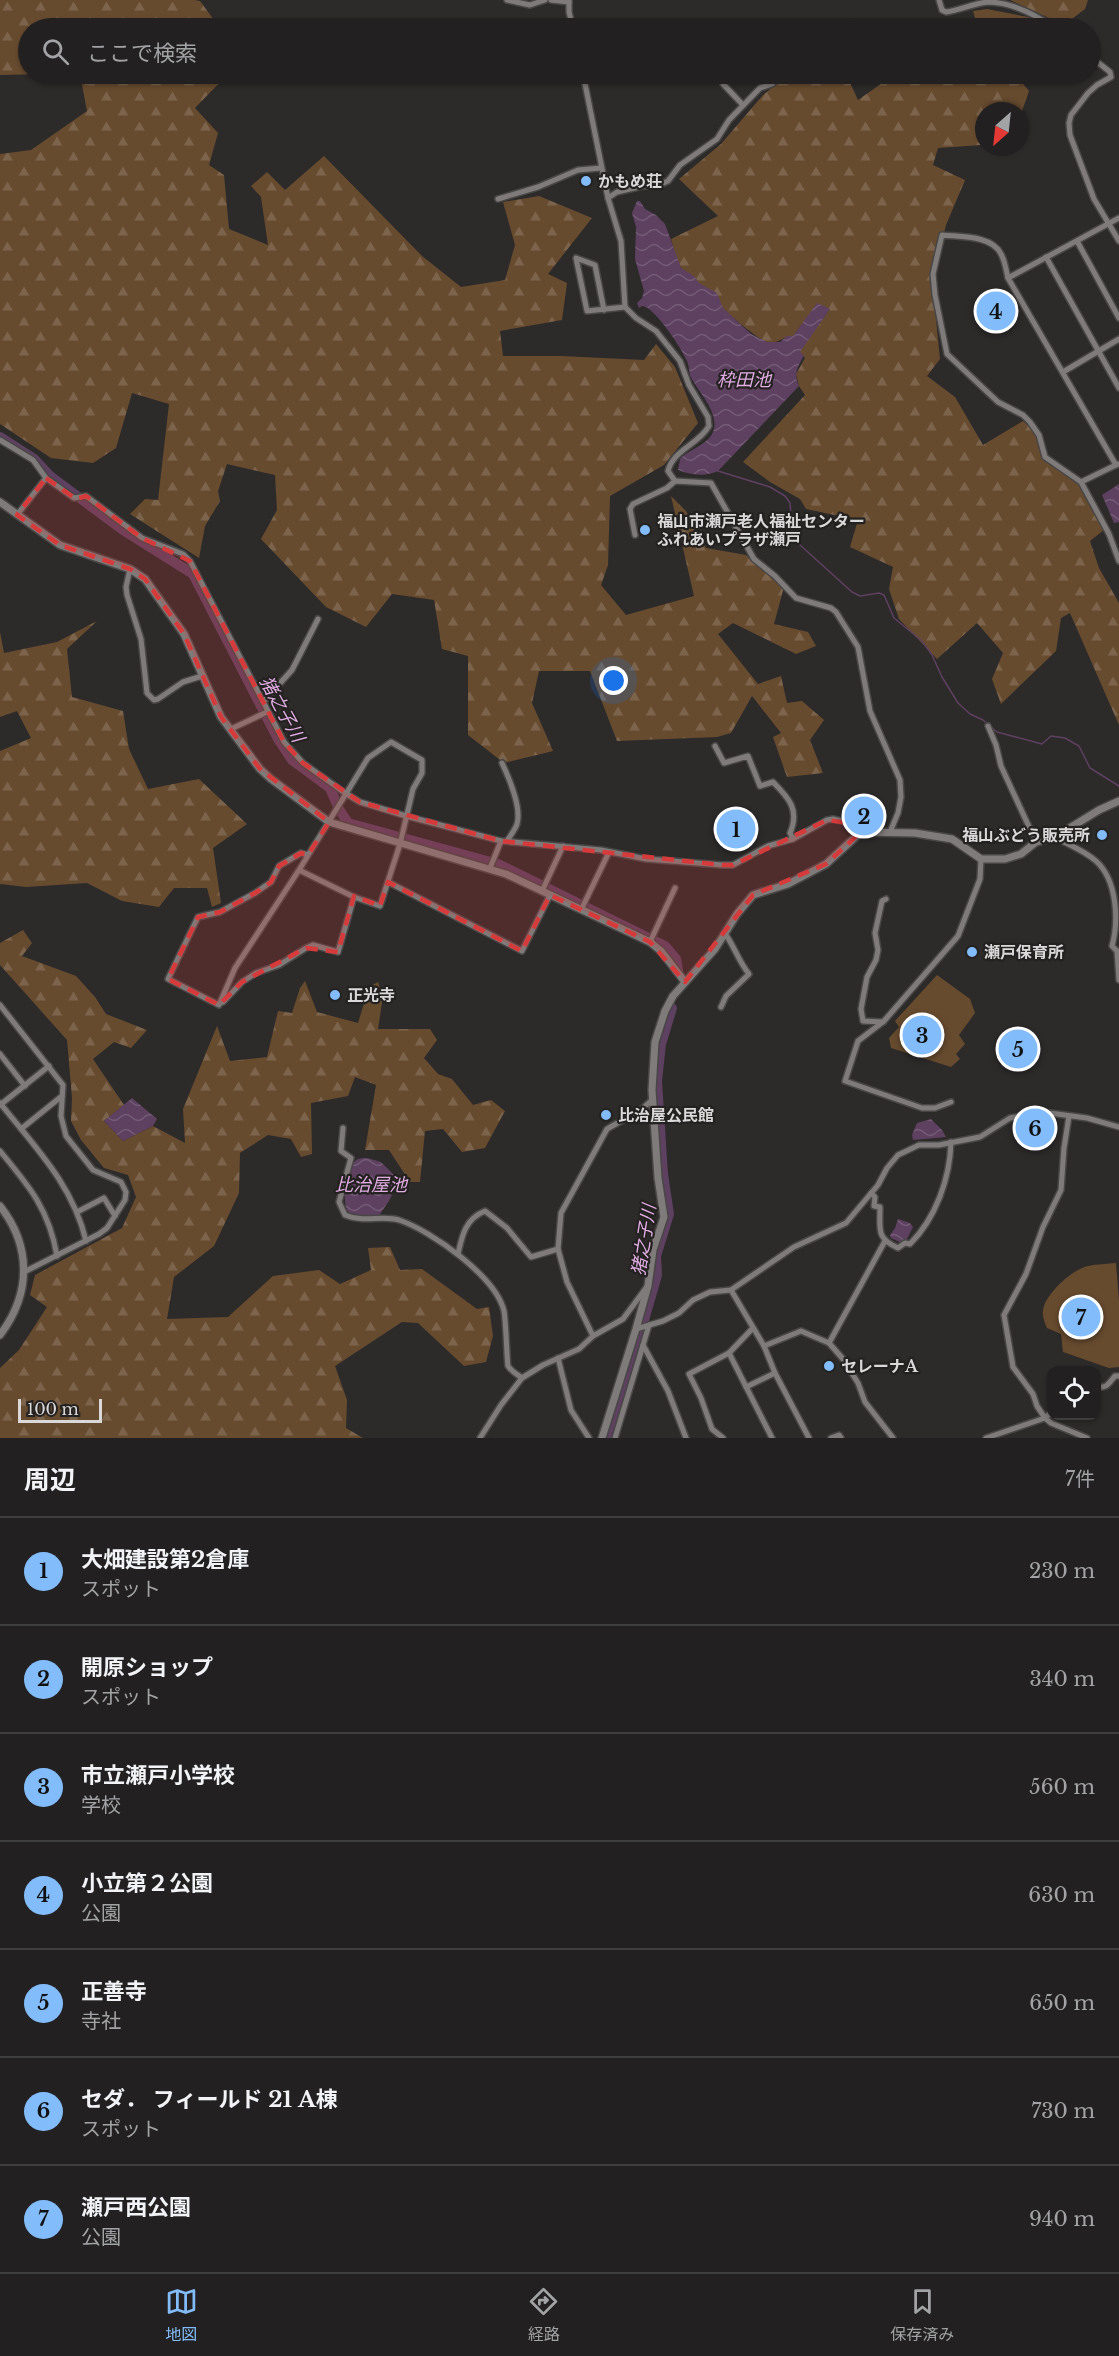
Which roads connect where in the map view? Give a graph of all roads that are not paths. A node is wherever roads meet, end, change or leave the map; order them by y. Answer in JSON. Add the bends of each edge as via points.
{"nodes":[{"id":1,"x":507,"y":0,"type":"edge"},
{"id":2,"x":545,"y":0,"type":"edge"},
{"id":3,"x":551,"y":0,"type":"edge"},
{"id":4,"x":939,"y":0,"type":"edge"},
{"id":5,"x":569,"y":1,"type":"edge"},
{"id":6,"x":572,"y":18,"type":"edge"},
{"id":7,"x":1038,"y":18,"type":"edge"},
{"id":8,"x":1101,"y":65,"type":"edge"},
{"id":9,"x":1101,"y":83,"type":"edge"},
{"id":10,"x":585,"y":84,"type":"edge"},
{"id":11,"x":723,"y":84,"type":"edge"},
{"id":12,"x":771,"y":84,"type":"edge"},
{"id":13,"x":1099,"y":84,"type":"edge"},
{"id":14,"x":743,"y":105,"type":"junction"},
{"id":15,"x":601,"y":168,"type":"junction"},
{"id":16,"x":608,"y":198,"type":"junction"},
{"id":17,"x":498,"y":199,"type":"dead end"},
{"id":18,"x":1119,"y":218,"type":"edge"},
{"id":19,"x":1110,"y":224,"type":"junction"},
{"id":20,"x":1077,"y":241,"type":"junction"},
{"id":21,"x":1119,"y":241,"type":"edge"},
{"id":22,"x":1046,"y":257,"type":"junction"},
{"id":23,"x":1008,"y":278,"type":"junction"},
{"id":24,"x":625,"y":307,"type":"junction"},
{"id":25,"x":604,"y":310,"type":"junction"},
{"id":26,"x":1119,"y":318,"type":"edge"},
{"id":27,"x":1119,"y":339,"type":"edge"},
{"id":28,"x":1099,"y":351,"type":"junction"},
{"id":29,"x":1063,"y":372,"type":"junction"},
{"id":30,"x":1119,"y":388,"type":"edge"},
{"id":31,"x":0,"y":440,"type":"edge"},
{"id":32,"x":1118,"y":464,"type":"edge"},
{"id":33,"x":46,"y":478,"type":"junction"},
{"id":34,"x":675,"y":481,"type":"junction"},
{"id":35,"x":1081,"y":482,"type":"junction"},
{"id":36,"x":0,"y":501,"type":"edge"},
{"id":37,"x":17,"y":514,"type":"junction"},
{"id":38,"x":635,"y":535,"type":"dead end"},
{"id":39,"x":1119,"y":561,"type":"edge"},
{"id":40,"x":130,"y":569,"type":"junction"},
{"id":41,"x":318,"y":619,"type":"dead end"},
{"id":42,"x":202,"y":676,"type":"junction"},
{"id":43,"x":263,"y":702,"type":"junction"},
{"id":44,"x":264,"y":713,"type":"junction"},
{"id":45,"x":988,"y":726,"type":"dead end"},
{"id":46,"x":231,"y":729,"type":"junction"},
{"id":47,"x":715,"y":746,"type":"dead end"},
{"id":48,"x":502,"y":763,"type":"dead end"},
{"id":49,"x":345,"y":794,"type":"junction"},
{"id":50,"x":1119,"y":801,"type":"edge"},
{"id":51,"x":406,"y":816,"type":"junction"},
{"id":52,"x":329,"y":822,"type":"junction"},
{"id":53,"x":861,"y":832,"type":"junction"},
{"id":54,"x":890,"y":832,"type":"junction"},
{"id":55,"x":1055,"y":837,"type":"junction"},
{"id":56,"x":401,"y":839,"type":"junction"},
{"id":57,"x":793,"y":839,"type":"junction"},
{"id":58,"x":504,"y":841,"type":"junction"},
{"id":59,"x":1036,"y":842,"type":"junction"},
{"id":60,"x":563,"y":846,"type":"junction"},
{"id":61,"x":609,"y":852,"type":"junction"},
{"id":62,"x":308,"y":855,"type":"junction"},
{"id":63,"x":981,"y":859,"type":"junction"},
{"id":64,"x":492,"y":864,"type":"junction"},
{"id":65,"x":299,"y":870,"type":"junction"},
{"id":66,"x":388,"y":882,"type":"junction"},
{"id":67,"x":544,"y":887,"type":"junction"},
{"id":68,"x":675,"y":888,"type":"dead end"},
{"id":69,"x":550,"y":894,"type":"junction"},
{"id":70,"x":354,"y":897,"type":"junction"},
{"id":71,"x":886,"y":899,"type":"dead end"},
{"id":72,"x":582,"y":909,"type":"junction"},
{"id":73,"x":726,"y":935,"type":"junction"},
{"id":74,"x":652,"y":938,"type":"junction"},
{"id":75,"x":1119,"y":980,"type":"edge"},
{"id":76,"x":685,"y":982,"type":"junction"},
{"id":77,"x":0,"y":1005,"type":"edge"},
{"id":78,"x":219,"y":1005,"type":"junction"},
{"id":79,"x":721,"y":1007,"type":"dead end"},
{"id":80,"x":884,"y":1021,"type":"junction"},
{"id":81,"x":0,"y":1054,"type":"edge"},
{"id":82,"x":49,"y":1066,"type":"junction"},
{"id":83,"x":25,"y":1086,"type":"junction"},
{"id":84,"x":62,"y":1096,"type":"junction"},
{"id":85,"x":654,"y":1099,"type":"junction"},
{"id":86,"x":951,"y":1102,"type":"dead end"},
{"id":87,"x":0,"y":1104,"type":"edge"},
{"id":88,"x":1069,"y":1116,"type":"junction"},
{"id":89,"x":1119,"y":1127,"type":"edge"},
{"id":90,"x":343,"y":1128,"type":"dead end"},
{"id":91,"x":21,"y":1130,"type":"junction"},
{"id":92,"x":951,"y":1142,"type":"junction"},
{"id":93,"x":0,"y":1151,"type":"edge"},
{"id":94,"x":871,"y":1193,"type":"junction"},
{"id":95,"x":0,"y":1206,"type":"edge"},
{"id":96,"x":77,"y":1212,"type":"junction"},
{"id":97,"x":115,"y":1216,"type":"junction"},
{"id":98,"x":86,"y":1241,"type":"junction"},
{"id":99,"x":885,"y":1241,"type":"junction"},
{"id":100,"x":558,"y":1249,"type":"junction"},
{"id":101,"x":458,"y":1254,"type":"junction"},
{"id":102,"x":57,"y":1256,"type":"junction"},
{"id":103,"x":24,"y":1272,"type":"junction"},
{"id":104,"x":648,"y":1286,"type":"junction"},
{"id":105,"x":731,"y":1290,"type":"junction"},
{"id":106,"x":648,"y":1325,"type":"junction"},
{"id":107,"x":637,"y":1329,"type":"junction"},
{"id":108,"x":752,"y":1329,"type":"junction"},
{"id":109,"x":0,"y":1335,"type":"edge"},
{"id":110,"x":593,"y":1336,"type":"junction"},
{"id":111,"x":829,"y":1343,"type":"junction"},
{"id":112,"x":643,"y":1344,"type":"junction"},
{"id":113,"x":764,"y":1346,"type":"junction"},
{"id":114,"x":729,"y":1353,"type":"junction"},
{"id":115,"x":558,"y":1358,"type":"junction"},
{"id":116,"x":775,"y":1373,"type":"junction"},
{"id":117,"x":1119,"y":1376,"type":"edge"},
{"id":118,"x":522,"y":1378,"type":"junction"},
{"id":119,"x":746,"y":1387,"type":"junction"},
{"id":120,"x":1101,"y":1388,"type":"edge"},
{"id":121,"x":1045,"y":1418,"type":"junction"},
{"id":122,"x":809,"y":1437,"type":"edge"},
{"id":123,"x":480,"y":1438,"type":"edge"},
{"id":124,"x":589,"y":1438,"type":"edge"},
{"id":125,"x":602,"y":1438,"type":"edge"},
{"id":126,"x":615,"y":1438,"type":"edge"},
{"id":127,"x":686,"y":1438,"type":"edge"},
{"id":128,"x":723,"y":1438,"type":"edge"},
{"id":129,"x":772,"y":1438,"type":"edge"},
{"id":130,"x":802,"y":1438,"type":"edge"},
{"id":131,"x":831,"y":1438,"type":"edge"},
{"id":132,"x":842,"y":1438,"type":"edge"},
{"id":133,"x":893,"y":1438,"type":"edge"},
{"id":134,"x":986,"y":1438,"type":"edge"},
{"id":135,"x":1087,"y":1438,"type":"edge"}],
"edges":[{"from":1,"to":2,"type":"street","via":[[530,5]]},
{"from":3,"to":5,"type":"street"},
{"from":4,"to":7,"type":"street","via":[[946,12],[987,2],[1008,5]]},
{"from":5,"to":6,"type":"street"},
{"from":8,"to":9,"type":"street","via":[[1111,77]]},
{"from":10,"to":15,"type":"street"},
{"from":11,"to":14,"type":"street"},
{"from":12,"to":14,"type":"street","via":[[760,88]]},
{"from":13,"to":19,"type":"street","via":[[1071,114],[1068,123],[1094,199]]},
{"from":14,"to":16,"type":"street","via":[[717,139],[680,165],[668,181],[617,192]]},
{"from":15,"to":16,"type":"street"},
{"from":15,"to":17,"type":"street","via":[[578,170]]},
{"from":16,"to":24,"type":"street","via":[[621,241]]},
{"from":18,"to":19,"type":"street"},
{"from":19,"to":20,"type":"street"},
{"from":19,"to":21,"type":"street"},
{"from":20,"to":22,"type":"street"},
{"from":20,"to":26,"type":"street"},
{"from":22,"to":23,"type":"street"},
{"from":22,"to":28,"type":"street"},
{"from":23,"to":29,"type":"street"},
{"from":23,"to":35,"type":"street","via":[[1001,253],[993,244],[942,235],[933,274],[947,354],[993,398],[1023,415],[1039,435],[1046,457]]},
{"from":24,"to":25,"type":"street"},
{"from":24,"to":34,"type":"street","via":[[656,332],[680,361],[708,417],[705,434],[670,462],[668,471]]},
{"from":25,"to":25,"type":"street","via":[[587,311],[576,258],[594,265]]},
{"from":27,"to":28,"type":"street"},
{"from":28,"to":29,"type":"street"},
{"from":28,"to":30,"type":"street"},
{"from":29,"to":32,"type":"street"},
{"from":31,"to":33,"type":"street","via":[[33,460]]},
{"from":32,"to":35,"type":"street"},
{"from":33,"to":37,"type":"street"},
{"from":33,"to":43,"type":"street","via":[[80,498],[86,496],[141,538],[183,554],[190,561]]},
{"from":34,"to":38,"type":"street","via":[[633,504],[630,509]]},
{"from":34,"to":54,"type":"street","via":[[711,483],[753,559],[796,598],[836,612],[858,646],[870,711],[900,780],[898,813]]},
{"from":35,"to":39,"type":"street"},
{"from":36,"to":37,"type":"street"},
{"from":37,"to":40,"type":"street","via":[[60,545]]},
{"from":40,"to":42,"type":"street","via":[[145,579],[177,620]]},
{"from":40,"to":42,"type":"street","via":[[127,595],[141,639],[151,699]]},
{"from":41,"to":43,"type":"street","via":[[292,670]]},
{"from":42,"to":46,"type":"street"},
{"from":43,"to":44,"type":"street"},
{"from":44,"to":46,"type":"street"},
{"from":44,"to":49,"type":"street","via":[[293,754]]},
{"from":45,"to":59,"type":"street","via":[[1001,766]]},
{"from":46,"to":52,"type":"street","via":[[270,779]]},
{"from":47,"to":57,"type":"street","via":[[724,763],[748,756],[760,786],[773,782],[788,798],[795,821],[790,833]]},
{"from":48,"to":58,"type":"street","via":[[517,814],[517,823]]},
{"from":49,"to":51,"type":"street"},
{"from":49,"to":51,"type":"street","via":[[368,758],[395,742],[422,760],[423,766]]},
{"from":49,"to":52,"type":"street"},
{"from":50,"to":55,"type":"street"},
{"from":51,"to":56,"type":"street"},
{"from":51,"to":58,"type":"street"},
{"from":52,"to":56,"type":"street"},
{"from":52,"to":62,"type":"street"},
{"from":53,"to":54,"type":"street"},
{"from":53,"to":57,"type":"street","via":[[856,824],[833,819]]},
{"from":53,"to":73,"type":"street","via":[[826,864],[788,884],[753,895]]},
{"from":54,"to":63,"type":"street","via":[[952,839]]},
{"from":55,"to":59,"type":"street"},
{"from":55,"to":75,"type":"street","via":[[1095,861],[1111,883],[1115,935],[1112,946],[1117,951]]},
{"from":56,"to":64,"type":"street"},
{"from":56,"to":66,"type":"street"},
{"from":57,"to":61,"type":"street","via":[[768,846],[733,865],[646,859]]},
{"from":58,"to":60,"type":"street"},
{"from":58,"to":64,"type":"street"},
{"from":59,"to":63,"type":"street","via":[[1021,854],[1005,859]]},
{"from":60,"to":61,"type":"street"},
{"from":60,"to":67,"type":"street"},
{"from":61,"to":72,"type":"street"},
{"from":62,"to":65,"type":"street"},
{"from":62,"to":78,"type":"street","via":[[301,853],[279,866],[271,882],[255,893],[220,912],[198,916],[168,979]]},
{"from":63,"to":80,"type":"street","via":[[980,879],[958,936]]},
{"from":64,"to":67,"type":"street"},
{"from":65,"to":70,"type":"street"},
{"from":65,"to":78,"type":"street","via":[[235,968]]},
{"from":66,"to":69,"type":"street","via":[[522,951]]},
{"from":66,"to":70,"type":"street","via":[[380,906]]},
{"from":67,"to":69,"type":"street"},
{"from":68,"to":74,"type":"street"},
{"from":69,"to":72,"type":"street"},
{"from":70,"to":78,"type":"street","via":[[338,952],[313,945],[306,948],[242,982]]},
{"from":71,"to":80,"type":"street","via":[[877,921],[878,950],[867,977],[861,1009],[863,1021]]},
{"from":72,"to":74,"type":"street"},
{"from":73,"to":76,"type":"street"},
{"from":73,"to":79,"type":"street","via":[[749,974],[726,996]]},
{"from":74,"to":76,"type":"street"},
{"from":76,"to":85,"type":"street","via":[[668,1004],[655,1042]]},
{"from":77,"to":82,"type":"street"},
{"from":80,"to":86,"type":"street","via":[[858,1041],[845,1081],[922,1108]]},
{"from":81,"to":83,"type":"street"},
{"from":82,"to":83,"type":"street"},
{"from":82,"to":84,"type":"street","via":[[63,1084]]},
{"from":83,"to":87,"type":"street"},
{"from":84,"to":91,"type":"street"},
{"from":84,"to":97,"type":"street","via":[[66,1136],[93,1170],[117,1179],[126,1192]]},
{"from":85,"to":100,"type":"street","via":[[607,1129],[561,1213]]},
{"from":85,"to":104,"type":"street","via":[[658,1178],[664,1210]]},
{"from":87,"to":91,"type":"street"},
{"from":88,"to":89,"type":"street"},
{"from":88,"to":92,"type":"street","via":[[1024,1114],[1010,1118],[981,1137]]},
{"from":88,"to":121,"type":"street","via":[[1061,1190],[1004,1316],[1013,1367]]},
{"from":90,"to":101,"type":"street","via":[[341,1151],[351,1158],[339,1202],[345,1215],[399,1220],[425,1231]]},
{"from":91,"to":96,"type":"street","via":[[60,1178]]},
{"from":92,"to":94,"type":"street","via":[[919,1144],[898,1155]]},
{"from":92,"to":99,"type":"street","via":[[944,1186],[923,1230],[910,1244],[905,1242],[898,1248]]},
{"from":93,"to":102,"type":"street","via":[[42,1206],[50,1222]]},
{"from":94,"to":99,"type":"street","via":[[874,1206],[880,1208],[880,1232]]},
{"from":94,"to":105,"type":"street","via":[[846,1223],[794,1247]]},
{"from":95,"to":103,"type":"street","via":[[18,1237]]},
{"from":96,"to":97,"type":"street","via":[[104,1198]]},
{"from":96,"to":98,"type":"street"},
{"from":97,"to":98,"type":"street","via":[[107,1228]]},
{"from":98,"to":102,"type":"street"},
{"from":99,"to":111,"type":"street"},
{"from":100,"to":101,"type":"street","via":[[531,1257],[507,1228],[485,1211],[464,1230]]},
{"from":100,"to":110,"type":"street","via":[[567,1282]]},
{"from":101,"to":118,"type":"street","via":[[500,1298],[508,1367]]},
{"from":102,"to":103,"type":"street"},
{"from":103,"to":109,"type":"street","via":[[21,1296]]},
{"from":104,"to":107,"type":"street"},
{"from":104,"to":110,"type":"street","via":[[623,1319]]},
{"from":105,"to":106,"type":"street","via":[[710,1292],[663,1321]]},
{"from":105,"to":108,"type":"street"},
{"from":106,"to":107,"type":"street"},
{"from":106,"to":112,"type":"street"},
{"from":107,"to":125,"type":"street"},
{"from":108,"to":113,"type":"street"},
{"from":108,"to":114,"type":"street"},
{"from":110,"to":115,"type":"street","via":[[579,1349]]},
{"from":111,"to":113,"type":"street","via":[[801,1331]]},
{"from":111,"to":133,"type":"street","via":[[858,1383],[865,1402]]},
{"from":112,"to":126,"type":"street"},
{"from":112,"to":127,"type":"street","via":[[668,1390]]},
{"from":113,"to":116,"type":"street"},
{"from":114,"to":119,"type":"street"},
{"from":114,"to":128,"type":"street","via":[[689,1374],[712,1429]]},
{"from":115,"to":118,"type":"street"},
{"from":115,"to":124,"type":"street","via":[[571,1410]]},
{"from":116,"to":119,"type":"street"},
{"from":116,"to":122,"type":"street"},
{"from":117,"to":120,"type":"street"},
{"from":118,"to":123,"type":"street"},
{"from":119,"to":129,"type":"street"},
{"from":121,"to":134,"type":"street"},
{"from":121,"to":135,"type":"street"},
{"from":122,"to":130,"type":"street"},
{"from":131,"to":132,"type":"street"}]}
